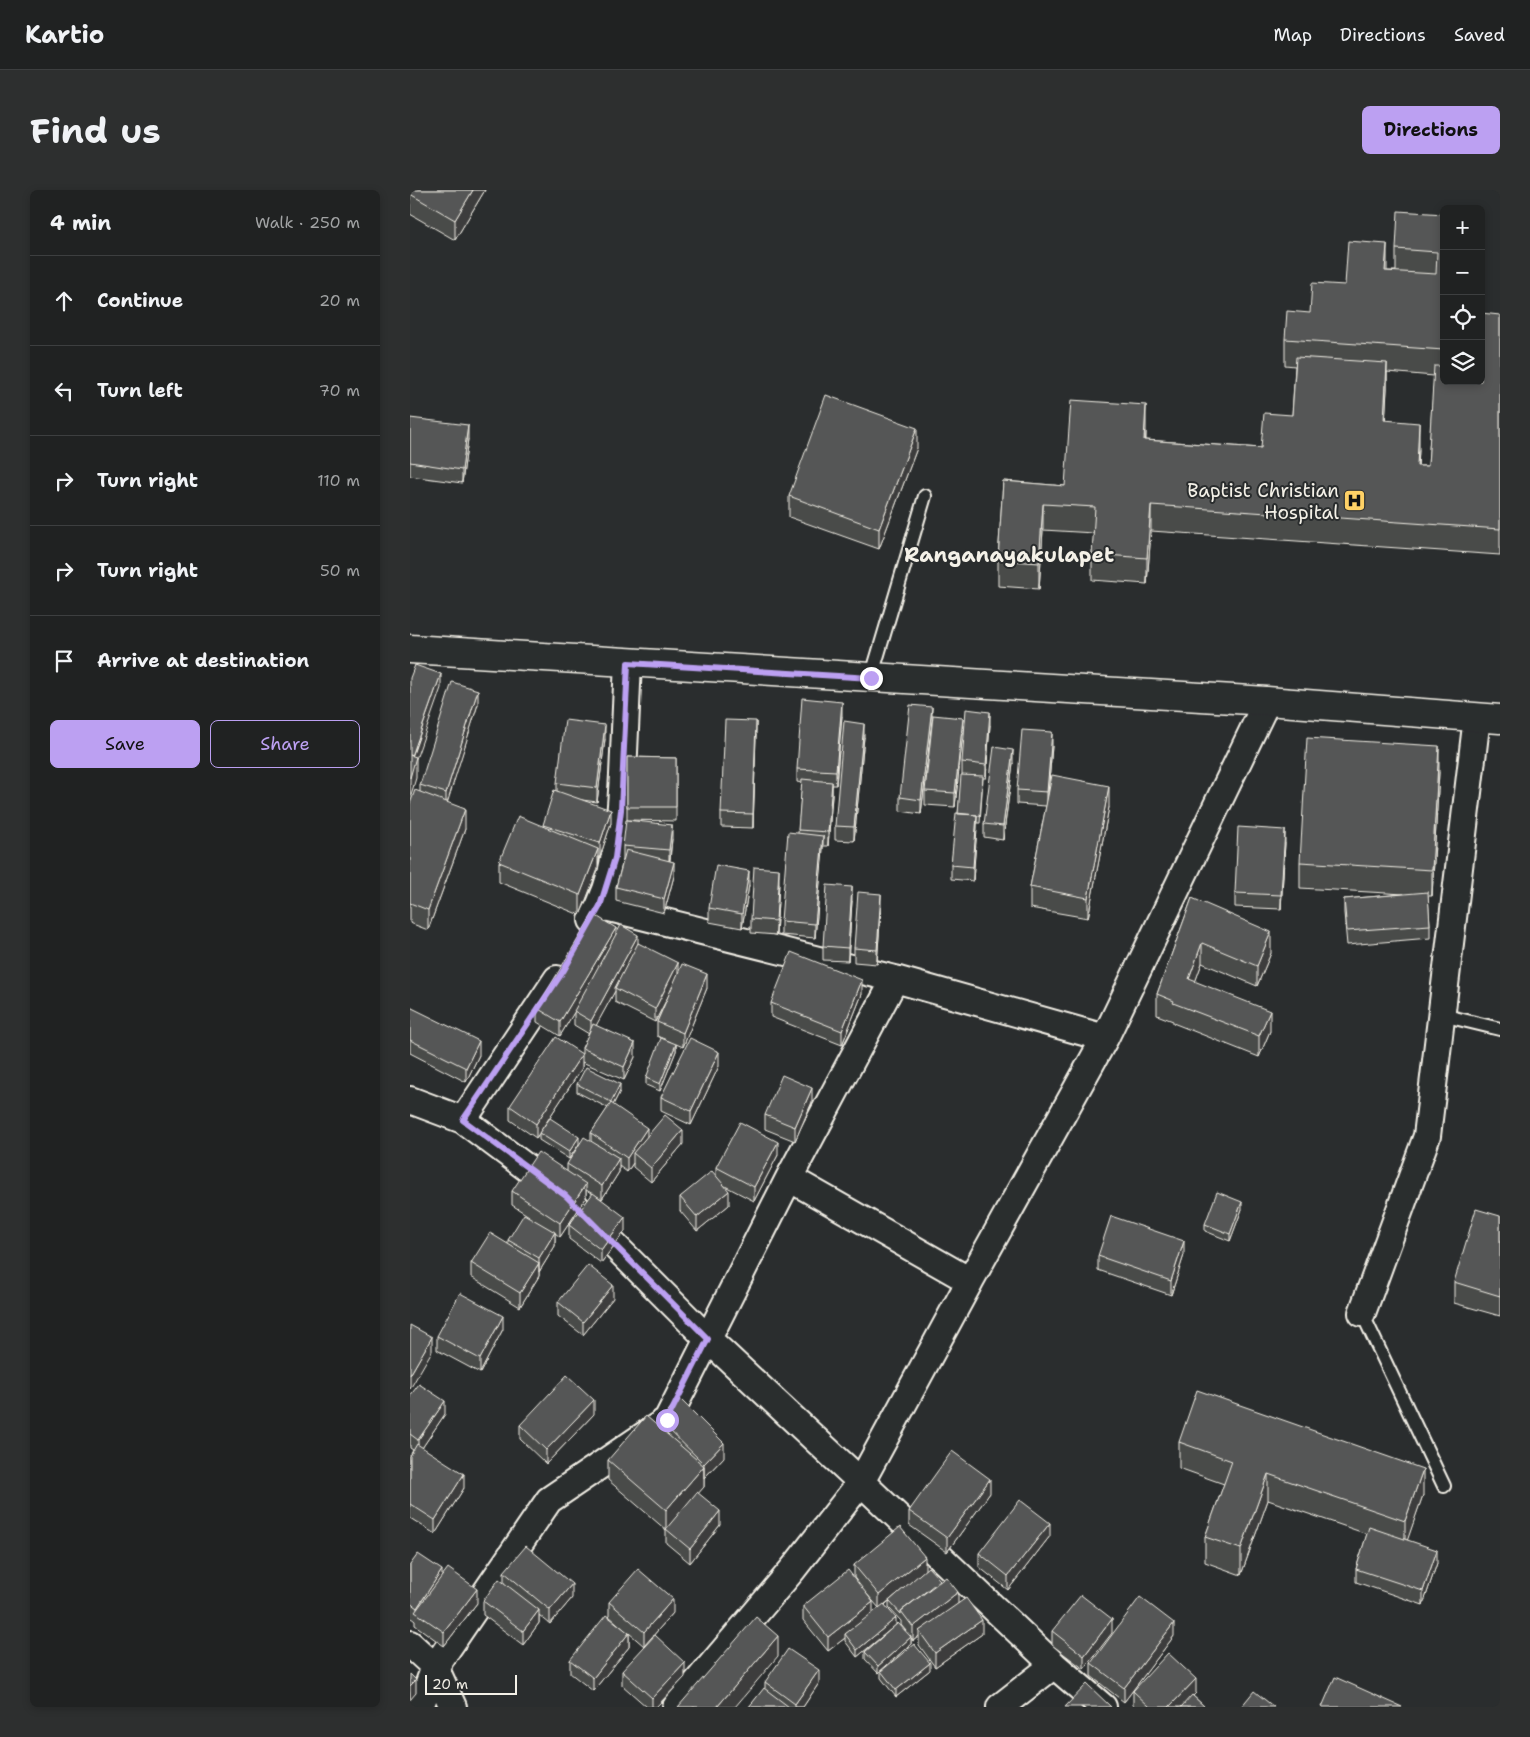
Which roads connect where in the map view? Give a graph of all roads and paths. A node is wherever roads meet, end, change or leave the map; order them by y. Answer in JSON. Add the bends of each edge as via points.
{"nodes":[{"id":1,"x":925,"y":496,"type":"dead end"},
{"id":2,"x":410,"y":649,"type":"edge"},
{"id":3,"x":628,"y":663,"type":"junction"},
{"id":4,"x":871,"y":678,"type":"junction"},
{"id":5,"x":1267,"y":701,"type":"junction"},
{"id":6,"x":1488,"y":718,"type":"edge"},
{"id":7,"x":600,"y":906,"type":"junction"},
{"id":8,"x":582,"y":938,"type":"edge"},
{"id":9,"x":569,"y":962,"type":"edge"},
{"id":10,"x":895,"y":979,"type":"junction"},
{"id":11,"x":1442,"y":1015,"type":"junction"},
{"id":12,"x":1500,"y":1029,"type":"edge"},
{"id":13,"x":1104,"y":1038,"type":"junction"},
{"id":14,"x":410,"y":1100,"type":"edge"},
{"id":15,"x":463,"y":1120,"type":"junction"},
{"id":16,"x":789,"y":1178,"type":"junction"},
{"id":17,"x":970,"y":1281,"type":"junction"},
{"id":18,"x":1362,"y":1312,"type":"joint"},
{"id":19,"x":708,"y":1339,"type":"junction"},
{"id":20,"x":861,"y":1482,"type":"junction"},
{"id":21,"x":1444,"y":1486,"type":"dead end"},
{"id":22,"x":410,"y":1644,"type":"edge"},
{"id":23,"x":1054,"y":1665,"type":"junction"},
{"id":24,"x":434,"y":1667,"type":"junction"},
{"id":25,"x":420,"y":1707,"type":"edge"},
{"id":26,"x":453,"y":1707,"type":"edge"},
{"id":27,"x":676,"y":1707,"type":"edge"},
{"id":28,"x":1000,"y":1707,"type":"edge"},
{"id":29,"x":1103,"y":1707,"type":"edge"}],
"edges":[{"from":1,"to":4,"type":"lane"},
{"from":2,"to":3,"type":"street"},
{"from":3,"to":4,"type":"street"},
{"from":3,"to":7,"type":"street","via":[[621,810],[615,858]]},
{"from":4,"to":5,"type":"street"},
{"from":5,"to":6,"type":"street"},
{"from":5,"to":13,"type":"street"},
{"from":6,"to":11,"type":"street"},
{"from":7,"to":8,"type":"street"},
{"from":7,"to":10,"type":"street"},
{"from":9,"to":15,"type":"street"},
{"from":10,"to":13,"type":"street"},
{"from":10,"to":16,"type":"street"},
{"from":11,"to":12,"type":"lane"},
{"from":11,"to":18,"type":"street","via":[[1428,1136]]},
{"from":13,"to":17,"type":"street"},
{"from":14,"to":15,"type":"street"},
{"from":15,"to":19,"type":"street","via":[[566,1196]]},
{"from":16,"to":17,"type":"street"},
{"from":16,"to":19,"type":"street"},
{"from":17,"to":20,"type":"street"},
{"from":18,"to":21,"type":"lane"},
{"from":19,"to":20,"type":"street"},
{"from":19,"to":24,"type":"street","via":[[667,1420],[549,1500]]},
{"from":20,"to":23,"type":"street"},
{"from":20,"to":27,"type":"street","via":[[793,1569]]},
{"from":22,"to":24,"type":"street"},
{"from":23,"to":28,"type":"street"},
{"from":23,"to":29,"type":"street"},
{"from":24,"to":25,"type":"street"},
{"from":24,"to":26,"type":"street"}]}
